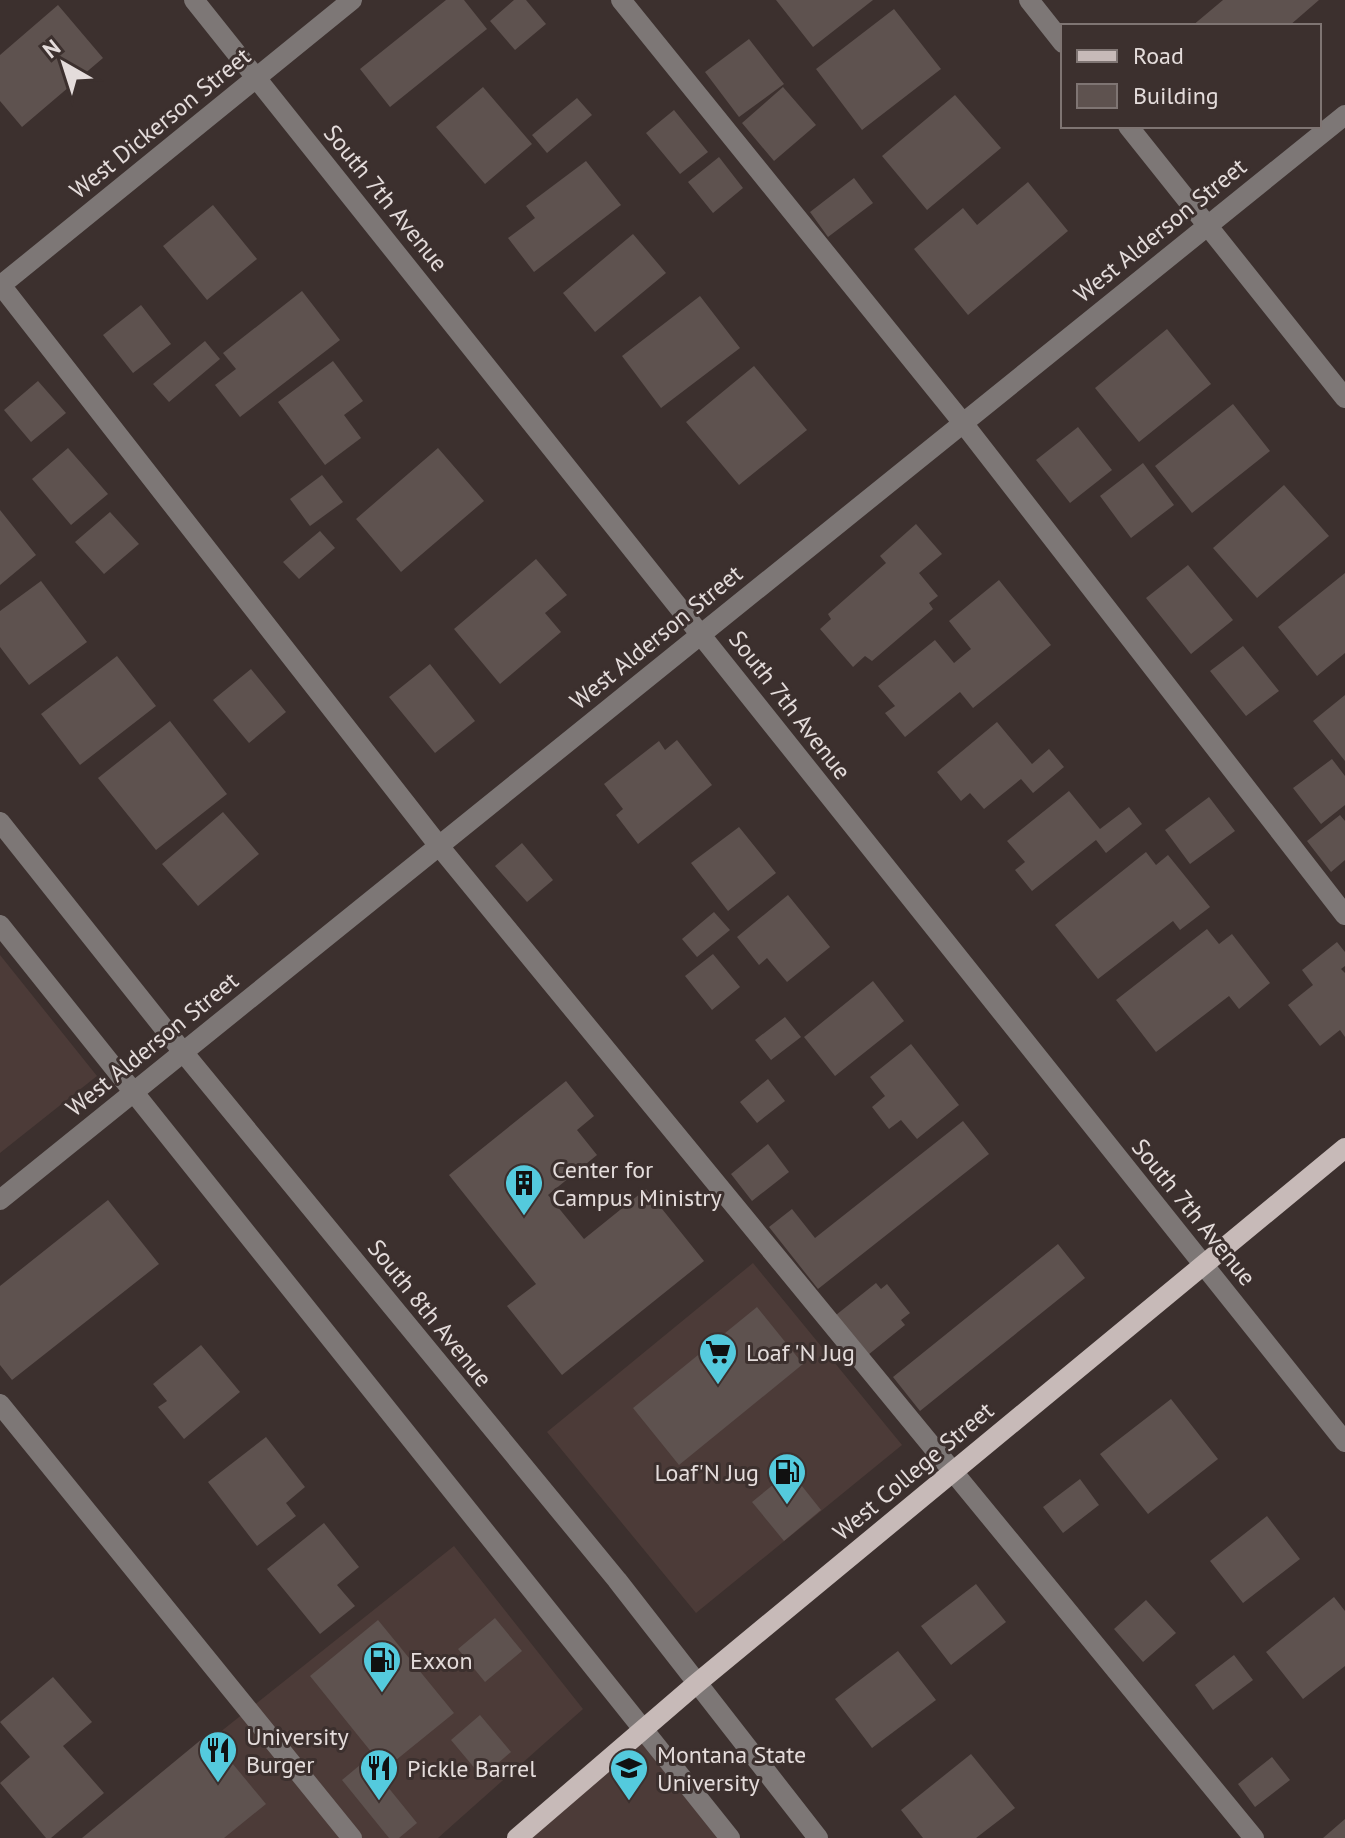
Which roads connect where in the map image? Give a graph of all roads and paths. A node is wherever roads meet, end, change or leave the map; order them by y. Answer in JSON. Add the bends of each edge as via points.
{"nodes":[{"id":1,"x":194,"y":0,"type":"edge"},
{"id":2,"x":352,"y":0,"type":"edge"},
{"id":3,"x":621,"y":0,"type":"edge"},
{"id":4,"x":1029,"y":0,"type":"edge"},
{"id":5,"x":1061,"y":40,"type":"edge"},
{"id":6,"x":256,"y":78,"type":"junction"},
{"id":7,"x":1345,"y":115,"type":"edge"},
{"id":8,"x":1130,"y":128,"type":"edge"},
{"id":9,"x":1207,"y":226,"type":"junction"},
{"id":10,"x":0,"y":285,"type":"edge"},
{"id":11,"x":1345,"y":398,"type":"edge"},
{"id":12,"x":963,"y":423,"type":"junction"},
{"id":13,"x":701,"y":634,"type":"junction"},
{"id":14,"x":0,"y":822,"type":"edge"},
{"id":15,"x":439,"y":846,"type":"junction"},
{"id":16,"x":1345,"y":915,"type":"edge"},
{"id":17,"x":0,"y":925,"type":"edge"},
{"id":18,"x":183,"y":1052,"type":"junction"},
{"id":19,"x":132,"y":1094,"type":"junction"},
{"id":20,"x":1345,"y":1148,"type":"edge"},
{"id":21,"x":0,"y":1200,"type":"edge"},
{"id":22,"x":1203,"y":1265,"type":"junction"},
{"id":23,"x":0,"y":1404,"type":"edge"},
{"id":24,"x":1345,"y":1442,"type":"edge"},
{"id":25,"x":953,"y":1471,"type":"junction"},
{"id":26,"x":696,"y":1684,"type":"junction"},
{"id":27,"x":644,"y":1729,"type":"junction"},
{"id":28,"x":352,"y":1838,"type":"edge"},
{"id":29,"x":517,"y":1838,"type":"edge"},
{"id":30,"x":730,"y":1838,"type":"edge"},
{"id":31,"x":818,"y":1838,"type":"edge"},
{"id":32,"x":1254,"y":1838,"type":"edge"}],
"edges":[{"from":1,"to":6,"type":"street","name":"South 7th Avenue"},
{"from":2,"to":6,"type":"street","name":"West Dickerson Street"},
{"from":3,"to":12,"type":"street"},
{"from":4,"to":5,"type":"street"},
{"from":6,"to":10,"type":"street","name":"West Dickerson Street"},
{"from":6,"to":13,"type":"street","name":"South 7th Avenue"},
{"from":7,"to":9,"type":"street","name":"West Alderson Street"},
{"from":8,"to":9,"type":"street"},
{"from":9,"to":11,"type":"street"},
{"from":9,"to":12,"type":"street","name":"West Alderson Street"},
{"from":10,"to":15,"type":"street"},
{"from":12,"to":13,"type":"street","name":"West Alderson Street"},
{"from":12,"to":16,"type":"street"},
{"from":13,"to":15,"type":"street","name":"West Alderson Street"},
{"from":13,"to":22,"type":"street","name":"South 7th Avenue"},
{"from":14,"to":18,"type":"street","name":"South 8th Avenue"},
{"from":15,"to":18,"type":"street","name":"West Alderson Street"},
{"from":15,"to":25,"type":"street"},
{"from":17,"to":19,"type":"street"},
{"from":18,"to":19,"type":"street","name":"West Alderson Street"},
{"from":18,"to":26,"type":"street","name":"South 8th Avenue","via":[[617,1580]]},
{"from":19,"to":21,"type":"street","name":"West Alderson Street"},
{"from":19,"to":27,"type":"street"},
{"from":20,"to":22,"type":"main road","name":"West College Street"},
{"from":22,"to":24,"type":"street","name":"South 7th Avenue"},
{"from":22,"to":25,"type":"main road","name":"West College Street"},
{"from":23,"to":28,"type":"street"},
{"from":25,"to":26,"type":"main road","name":"West College Street"},
{"from":25,"to":32,"type":"street"},
{"from":26,"to":27,"type":"main road","name":"West College Street"},
{"from":26,"to":31,"type":"street","name":"South 8th Avenue"},
{"from":27,"to":29,"type":"main road","name":"West College Street"},
{"from":27,"to":30,"type":"street"}]}
